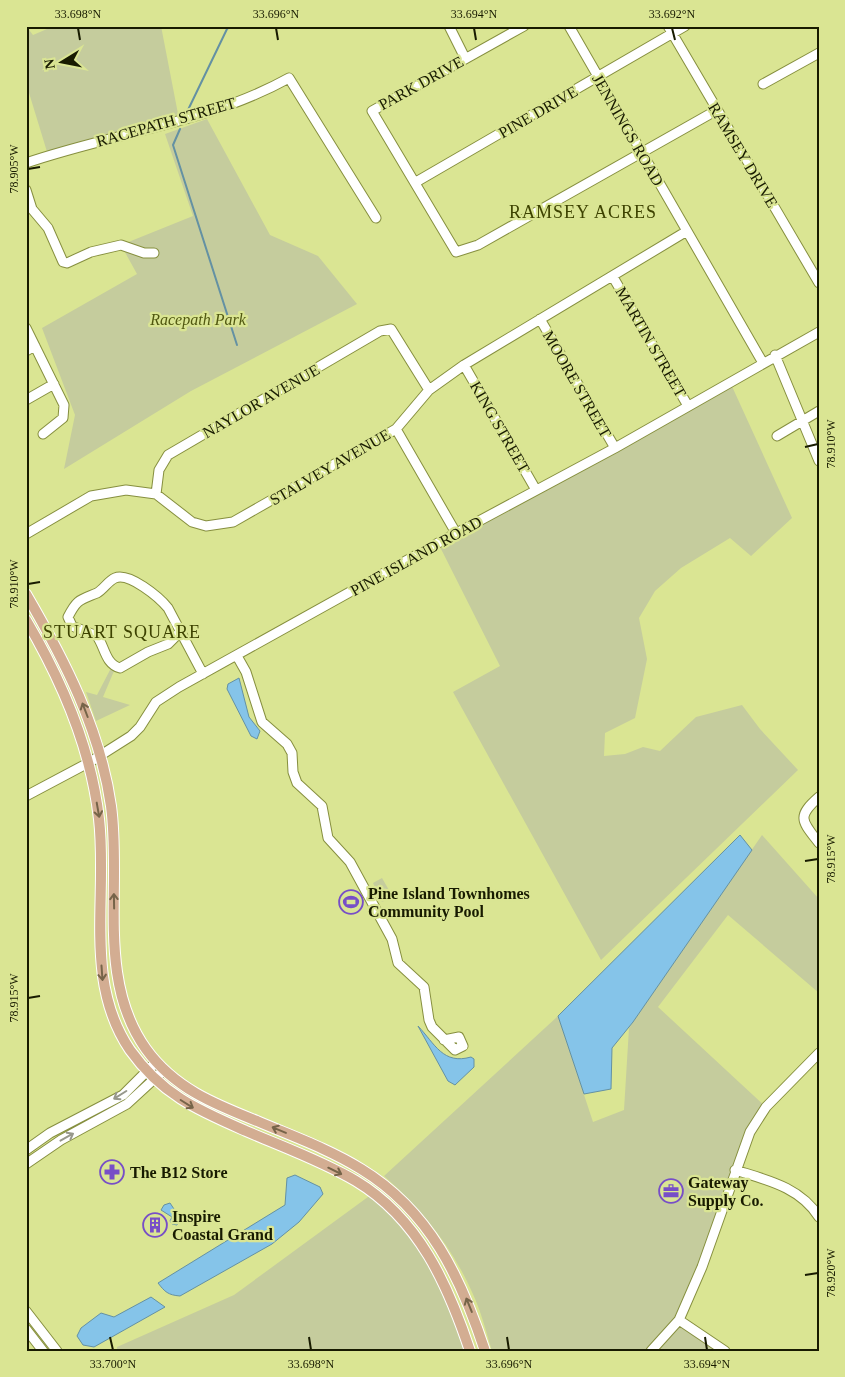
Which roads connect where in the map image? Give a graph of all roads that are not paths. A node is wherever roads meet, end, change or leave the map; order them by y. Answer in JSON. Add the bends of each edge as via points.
{"nodes":[{"id":1,"x":449,"y":26,"type":"edge"},
{"id":2,"x":524,"y":26,"type":"edge"},
{"id":3,"x":569,"y":26,"type":"edge"},
{"id":4,"x":685,"y":26,"type":"edge"},
{"id":5,"x":670,"y":30,"type":"edge"},
{"id":6,"x":819,"y":53,"type":"edge"},
{"id":7,"x":465,"y":58,"type":"junction"},
{"id":8,"x":598,"y":78,"type":"junction"},
{"id":9,"x":763,"y":84,"type":"dead end"},
{"id":10,"x":717,"y":110,"type":"junction"},
{"id":11,"x":641,"y":152,"type":"junction"},
{"id":12,"x":26,"y":163,"type":"edge"},
{"id":13,"x":416,"y":182,"type":"junction"},
{"id":14,"x":26,"y":190,"type":"edge"},
{"id":15,"x":376,"y":218,"type":"dead end"},
{"id":16,"x":687,"y":231,"type":"junction"},
{"id":17,"x":154,"y":254,"type":"dead end"},
{"id":18,"x":614,"y":277,"type":"junction"},
{"id":19,"x":819,"y":283,"type":"edge"},
{"id":20,"x":540,"y":319,"type":"junction"},
{"id":21,"x":26,"y":328,"type":"edge"},
{"id":22,"x":819,"y":332,"type":"edge"},
{"id":23,"x":36,"y":346,"type":"junction"},
{"id":24,"x":26,"y":351,"type":"edge"},
{"id":25,"x":775,"y":355,"type":"junction"},
{"id":26,"x":762,"y":363,"type":"junction"},
{"id":27,"x":464,"y":364,"type":"junction"},
{"id":28,"x":54,"y":384,"type":"junction"},
{"id":29,"x":429,"y":390,"type":"junction"},
{"id":30,"x":26,"y":400,"type":"edge"},
{"id":31,"x":688,"y":406,"type":"junction"},
{"id":32,"x":819,"y":411,"type":"edge"},
{"id":33,"x":803,"y":421,"type":"junction"},
{"id":34,"x":396,"y":429,"type":"junction"},
{"id":35,"x":42,"y":434,"type":"dead end"},
{"id":36,"x":777,"y":436,"type":"dead end"},
{"id":37,"x":615,"y":448,"type":"junction"},
{"id":38,"x":819,"y":461,"type":"edge"},
{"id":39,"x":536,"y":490,"type":"junction"},
{"id":40,"x":156,"y":494,"type":"junction"},
{"id":41,"x":456,"y":533,"type":"junction"},
{"id":42,"x":26,"y":534,"type":"edge"},
{"id":43,"x":26,"y":594,"type":"edge"},
{"id":44,"x":27,"y":622,"type":"edge"},
{"id":45,"x":180,"y":632,"type":"junction"},
{"id":46,"x":62,"y":656,"type":"junction"},
{"id":47,"x":237,"y":656,"type":"junction"},
{"id":48,"x":47,"y":660,"type":"junction"},
{"id":49,"x":203,"y":674,"type":"junction"},
{"id":50,"x":100,"y":756,"type":"junction"},
{"id":51,"x":90,"y":762,"type":"junction"},
{"id":52,"x":26,"y":796,"type":"edge"},
{"id":53,"x":819,"y":797,"type":"edge"},
{"id":54,"x":819,"y":843,"type":"edge"},
{"id":55,"x":444,"y":1040,"type":"dead end"},
{"id":56,"x":819,"y":1053,"type":"edge"},
{"id":57,"x":160,"y":1066,"type":"junction"},
{"id":58,"x":147,"y":1071,"type":"junction"},
{"id":59,"x":154,"y":1080,"type":"junction"},
{"id":60,"x":94,"y":1109,"type":"junction"},
{"id":61,"x":101,"y":1118,"type":"junction"},
{"id":62,"x":26,"y":1150,"type":"edge"},
{"id":63,"x":26,"y":1164,"type":"edge"},
{"id":64,"x":735,"y":1170,"type":"junction"},
{"id":65,"x":819,"y":1217,"type":"edge"},
{"id":66,"x":26,"y":1311,"type":"edge"},
{"id":67,"x":679,"y":1320,"type":"junction"},
{"id":68,"x":26,"y":1329,"type":"edge"},
{"id":69,"x":46,"y":1349,"type":"edge"},
{"id":70,"x":470,"y":1351,"type":"edge"},
{"id":71,"x":485,"y":1351,"type":"edge"},
{"id":72,"x":651,"y":1351,"type":"edge"},
{"id":73,"x":725,"y":1351,"type":"edge"}],
"edges":[{"from":1,"to":7,"type":"street"},
{"from":2,"to":7,"type":"street","name":"PARK DRIVE"},
{"from":3,"to":8,"type":"street","name":"JENNINGS ROAD"},
{"from":4,"to":5,"type":"street","name":"PINE DRIVE"},
{"from":5,"to":8,"type":"street","name":"PINE DRIVE"},
{"from":5,"to":10,"type":"street","name":"RAMSEY DRIVE"},
{"from":6,"to":9,"type":"street"},
{"from":7,"to":13,"type":"street","name":"PARK DRIVE","via":[[372,111]]},
{"from":8,"to":11,"type":"street","name":"JENNINGS ROAD"},
{"from":8,"to":13,"type":"street","name":"PINE DRIVE"},
{"from":10,"to":11,"type":"street"},
{"from":10,"to":19,"type":"street","name":"RAMSEY DRIVE"},
{"from":11,"to":13,"type":"street","via":[[478,245],[456,252]]},
{"from":11,"to":16,"type":"street","name":"JENNINGS ROAD"},
{"from":12,"to":15,"type":"street","name":"RACEPATH STREET","via":[[204,114],[265,92],[289,78]]},
{"from":14,"to":17,"type":"street","via":[[32,209],[48,228],[63,262],[121,245]]},
{"from":16,"to":18,"type":"street","name":"STALVEY AVENUE"},
{"from":16,"to":26,"type":"street","name":"JENNINGS ROAD"},
{"from":18,"to":20,"type":"street","name":"STALVEY AVENUE"},
{"from":18,"to":31,"type":"street","name":"MARTIN STREET"},
{"from":20,"to":27,"type":"street","name":"STALVEY AVENUE"},
{"from":20,"to":37,"type":"street","name":"MOORE STREET"},
{"from":21,"to":23,"type":"street"},
{"from":22,"to":25,"type":"street","name":"PINE ISLAND ROAD"},
{"from":23,"to":24,"type":"street"},
{"from":23,"to":28,"type":"street"},
{"from":25,"to":26,"type":"street","name":"PINE ISLAND ROAD"},
{"from":25,"to":33,"type":"street"},
{"from":26,"to":31,"type":"street","name":"PINE ISLAND ROAD"},
{"from":27,"to":29,"type":"street","name":"STALVEY AVENUE"},
{"from":27,"to":39,"type":"street","name":"KING STREET"},
{"from":28,"to":30,"type":"street"},
{"from":28,"to":35,"type":"street","via":[[64,405],[64,415]]},
{"from":29,"to":34,"type":"street","name":"STALVEY AVENUE"},
{"from":29,"to":40,"type":"street","name":"NAYLOR AVENUE","via":[[391,329],[380,331],[168,455],[159,470]]},
{"from":31,"to":37,"type":"street","name":"PINE ISLAND ROAD"},
{"from":32,"to":33,"type":"street"},
{"from":33,"to":36,"type":"street"},
{"from":33,"to":38,"type":"street"},
{"from":34,"to":40,"type":"street","name":"STALVEY AVENUE","via":[[233,522],[206,526],[192,522]]},
{"from":34,"to":41,"type":"street"},
{"from":37,"to":39,"type":"street","name":"PINE ISLAND ROAD"},
{"from":39,"to":41,"type":"street","name":"PINE ISLAND ROAD"},
{"from":40,"to":42,"type":"street","via":[[126,490],[91,496]]},
{"from":41,"to":47,"type":"street","name":"PINE ISLAND ROAD"},
{"from":43,"to":46,"type":"main road"},
{"from":44,"to":48,"type":"main road"},
{"from":45,"to":45,"type":"street","via":[[160,599],[121,576],[96,593],[81,598],[68,617],[72,626],[97,636],[109,662],[120,668],[168,644]]},
{"from":45,"to":49,"type":"street"},
{"from":46,"to":48,"type":"main road","via":[[54,661]]},
{"from":50,"to":46,"type":"main road","one_way":true},
{"from":47,"to":49,"type":"street","name":"PINE ISLAND ROAD"},
{"from":47,"to":55,"type":"street","via":[[246,672],[262,722],[287,744],[292,753],[297,783],[322,806],[328,838],[350,862],[392,939],[398,963],[424,987],[429,1020]]},
{"from":48,"to":51,"type":"main road"},
{"from":49,"to":50,"type":"street","name":"PINE ISLAND ROAD","via":[[160,699],[131,736]]},
{"from":50,"to":51,"type":"street","name":"PINE ISLAND ROAD"},
{"from":57,"to":50,"type":"main road","one_way":true,"via":[[132,1026],[119,988],[115,966],[114,834]]},
{"from":51,"to":52,"type":"street","name":"PINE ISLAND ROAD"},
{"from":51,"to":58,"type":"main road","one_way":true,"via":[[99,820],[103,982],[113,1018],[129,1048]]},
{"from":53,"to":54,"type":"street","via":[[804,810],[803,817],[805,826]]},
{"from":56,"to":64,"type":"street","via":[[766,1107],[750,1132]]},
{"from":57,"to":58,"type":"street"},
{"from":57,"to":59,"type":"street"},
{"from":71,"to":57,"type":"main road","one_way":true,"via":[[458,1278],[440,1246],[409,1208],[386,1187],[362,1169],[321,1148],[210,1102],[177,1083]]},
{"from":58,"to":59,"type":"main road"},
{"from":58,"to":60,"type":"street","one_way":true,"via":[[123,1094]]},
{"from":59,"to":61,"type":"street","via":[[126,1104]]},
{"from":59,"to":70,"type":"main road","one_way":true,"via":[[194,1109],[356,1182],[397,1214],[435,1264]]},
{"from":60,"to":61,"type":"street"},
{"from":60,"to":62,"type":"street"},
{"from":63,"to":61,"type":"street","one_way":true},
{"from":64,"to":65,"type":"street","via":[[791,1190]]},
{"from":64,"to":67,"type":"street","via":[[702,1267]]},
{"from":66,"to":69,"type":"street"},
{"from":67,"to":72,"type":"street"},
{"from":67,"to":73,"type":"street"},
{"from":68,"to":69,"type":"street"}]}
